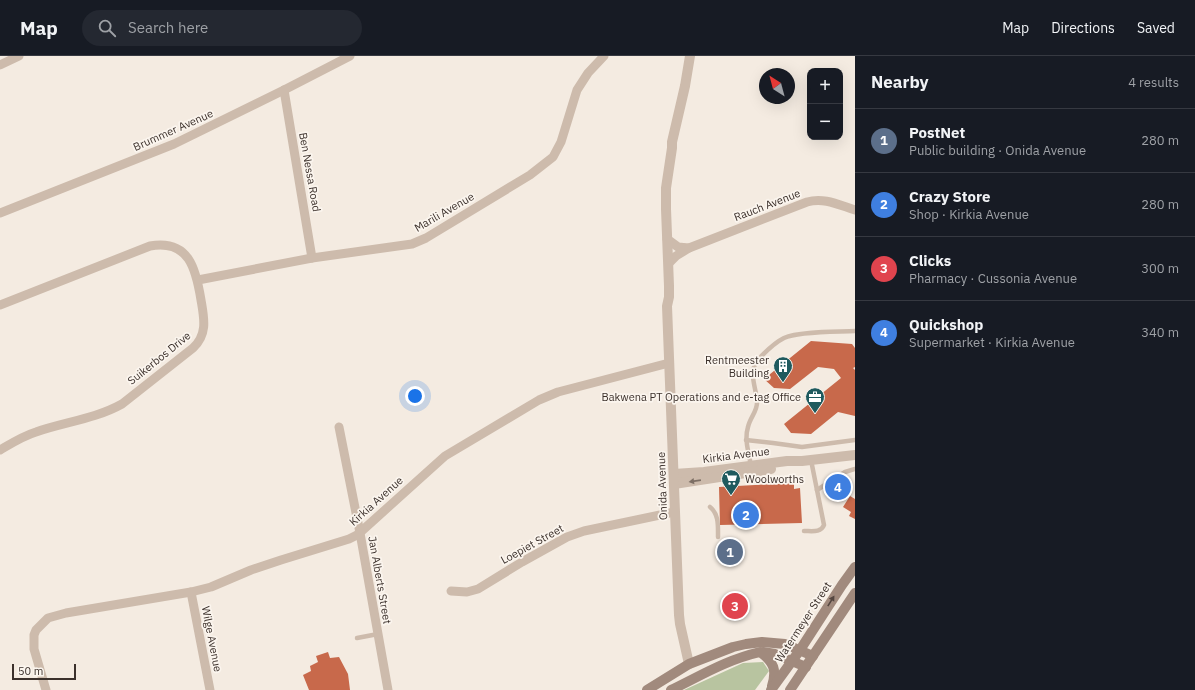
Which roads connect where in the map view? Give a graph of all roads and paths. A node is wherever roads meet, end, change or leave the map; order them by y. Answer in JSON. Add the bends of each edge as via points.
{"nodes":[{"id":1,"x":19,"y":56,"type":"edge"},
{"id":2,"x":350,"y":56,"type":"edge"},
{"id":3,"x":604,"y":56,"type":"edge"},
{"id":4,"x":690,"y":56,"type":"edge"},
{"id":5,"x":0,"y":65,"type":"edge"},
{"id":6,"x":284,"y":90,"type":"junction"},
{"id":7,"x":672,"y":142,"type":"junction"},
{"id":8,"x":855,"y":210,"type":"edge"},
{"id":9,"x":0,"y":213,"type":"edge"},
{"id":10,"x":667,"y":239,"type":"junction"},
{"id":11,"x":688,"y":248,"type":"junction"},
{"id":12,"x":312,"y":258,"type":"junction"},
{"id":13,"x":669,"y":263,"type":"junction"},
{"id":14,"x":198,"y":280,"type":"junction"},
{"id":15,"x":0,"y":305,"type":"edge"},
{"id":16,"x":667,"y":306,"type":"junction"},
{"id":17,"x":855,"y":331,"type":"edge"},
{"id":18,"x":669,"y":363,"type":"junction"},
{"id":19,"x":338,"y":427,"type":"dead end"},
{"id":20,"x":746,"y":440,"type":"junction"},
{"id":21,"x":855,"y":440,"type":"edge"},
{"id":22,"x":0,"y":450,"type":"edge"},
{"id":23,"x":855,"y":455,"type":"edge"},
{"id":24,"x":806,"y":460,"type":"junction"},
{"id":25,"x":751,"y":469,"type":"junction"},
{"id":26,"x":855,"y":469,"type":"edge"},
{"id":27,"x":674,"y":479,"type":"junction"},
{"id":28,"x":817,"y":490,"type":"junction"},
{"id":29,"x":710,"y":507,"type":"dead end"},
{"id":30,"x":674,"y":512,"type":"junction"},
{"id":31,"x":804,"y":531,"type":"dead end"},
{"id":32,"x":360,"y":533,"type":"junction"},
{"id":33,"x":718,"y":537,"type":"dead end"},
{"id":34,"x":855,"y":567,"type":"edge"},
{"id":35,"x":451,"y":591,"type":"dead end"},
{"id":36,"x":191,"y":592,"type":"junction"},
{"id":37,"x":855,"y":593,"type":"edge"},
{"id":38,"x":378,"y":634,"type":"junction"},
{"id":39,"x":357,"y":638,"type":"dead end"},
{"id":40,"x":800,"y":650,"type":"junction"},
{"id":41,"x":760,"y":652,"type":"junction"},
{"id":42,"x":813,"y":656,"type":"junction"},
{"id":43,"x":793,"y":661,"type":"junction"},
{"id":44,"x":689,"y":664,"type":"junction"},
{"id":45,"x":806,"y":666,"type":"junction"},
{"id":46,"x":46,"y":690,"type":"edge"},
{"id":47,"x":210,"y":690,"type":"edge"},
{"id":48,"x":388,"y":690,"type":"edge"},
{"id":49,"x":647,"y":690,"type":"edge"},
{"id":50,"x":671,"y":690,"type":"edge"},
{"id":51,"x":771,"y":690,"type":"edge"},
{"id":52,"x":790,"y":690,"type":"edge"}],
"edges":[{"from":1,"to":5,"type":"street"},
{"from":2,"to":6,"type":"street","name":"Brummer Avenue"},
{"from":3,"to":12,"type":"street","name":"Marili Avenue","via":[[577,90],[558,150],[549,161],[530,175],[416,243]]},
{"from":4,"to":7,"type":"street","name":"Onida Avenue"},
{"from":6,"to":9,"type":"street","name":"Brummer Avenue","via":[[174,144]]},
{"from":6,"to":12,"type":"street","name":"Ben Nessa Road"},
{"from":7,"to":10,"type":"street","name":"Onida Avenue","via":[[666,188]]},
{"from":7,"to":16,"type":"street","name":"Onida Avenue","via":[[665,153],[660,190],[663,285]]},
{"from":8,"to":11,"type":"street","name":"Rauch Avenue","via":[[826,200],[812,200]]},
{"from":10,"to":11,"type":"street","via":[[678,247]]},
{"from":10,"to":13,"type":"street","name":"Onida Avenue"},
{"from":11,"to":13,"type":"street","name":"Rauch Avenue"},
{"from":12,"to":14,"type":"street","name":"Marili Avenue"},
{"from":13,"to":16,"type":"street","name":"Onida Avenue"},
{"from":14,"to":15,"type":"street","name":"Suikerbos Drive","via":[[191,262],[182,252],[166,245],[156,245]]},
{"from":14,"to":22,"type":"street","name":"Suikerbos Drive","via":[[204,325],[201,339],[193,348],[113,409],[36,432]]},
{"from":16,"to":18,"type":"street","name":"Onida Avenue"},
{"from":17,"to":20,"type":"lane","via":[[789,336],[760,358],[754,366],[753,379],[757,405]]},
{"from":18,"to":27,"type":"street","name":"Onida Avenue"},
{"from":18,"to":32,"type":"street","name":"Kirkia Avenue","via":[[558,392],[534,403],[445,456]]},
{"from":19,"to":32,"type":"street","name":"Jan Alberts Street"},
{"from":20,"to":21,"type":"lane","via":[[802,447]]},
{"from":20,"to":25,"type":"lane"},
{"from":23,"to":24,"type":"street","name":"Kirkia Avenue"},
{"from":24,"to":25,"type":"street","name":"Kirkia Avenue","via":[[780,468]]},
{"from":24,"to":28,"type":"lane"},
{"from":25,"to":27,"type":"street","name":"Kirkia Avenue"},
{"from":26,"to":28,"type":"lane","via":[[845,472]]},
{"from":27,"to":30,"type":"street","name":"Onida Avenue"},
{"from":28,"to":31,"type":"lane","via":[[824,525],[819,531]]},
{"from":29,"to":33,"type":"lane","via":[[717,515]]},
{"from":30,"to":35,"type":"street","name":"Loepiet Street","via":[[567,537],[478,589],[467,592]]},
{"from":30,"to":44,"type":"street","name":"Onida Avenue","via":[[680,624]]},
{"from":32,"to":36,"type":"street","name":"Kirkia Avenue"},
{"from":32,"to":38,"type":"street","name":"Jan Alberts Street"},
{"from":40,"to":34,"type":"main road","name":"Watermeyer Street","one_way":true},
{"from":36,"to":46,"type":"street","name":"Kirkia Avenue","via":[[55,615],[45,620],[36,630],[34,645]]},
{"from":36,"to":47,"type":"street","name":"Wilge Avenue"},
{"from":37,"to":42,"type":"main road"},
{"from":38,"to":39,"type":"lane"},
{"from":38,"to":48,"type":"street","name":"Jan Alberts Street"},
{"from":40,"to":42,"type":"main road"},
{"from":40,"to":43,"type":"main road","name":"Watermeyer Street"},
{"from":40,"to":44,"type":"main road","via":[[777,643],[746,644]]},
{"from":41,"to":43,"type":"main road","via":[[775,654]]},
{"from":41,"to":44,"type":"main road","via":[[741,653],[704,666]]},
{"from":41,"to":50,"type":"main road","via":[[722,664]]},
{"from":41,"to":51,"type":"main road","via":[[770,659],[774,667]]},
{"from":42,"to":45,"type":"main road"},
{"from":43,"to":45,"type":"main road"},
{"from":43,"to":51,"type":"main road","name":"Watermeyer Street"},
{"from":44,"to":49,"type":"main road"},
{"from":45,"to":52,"type":"main road"}]}
